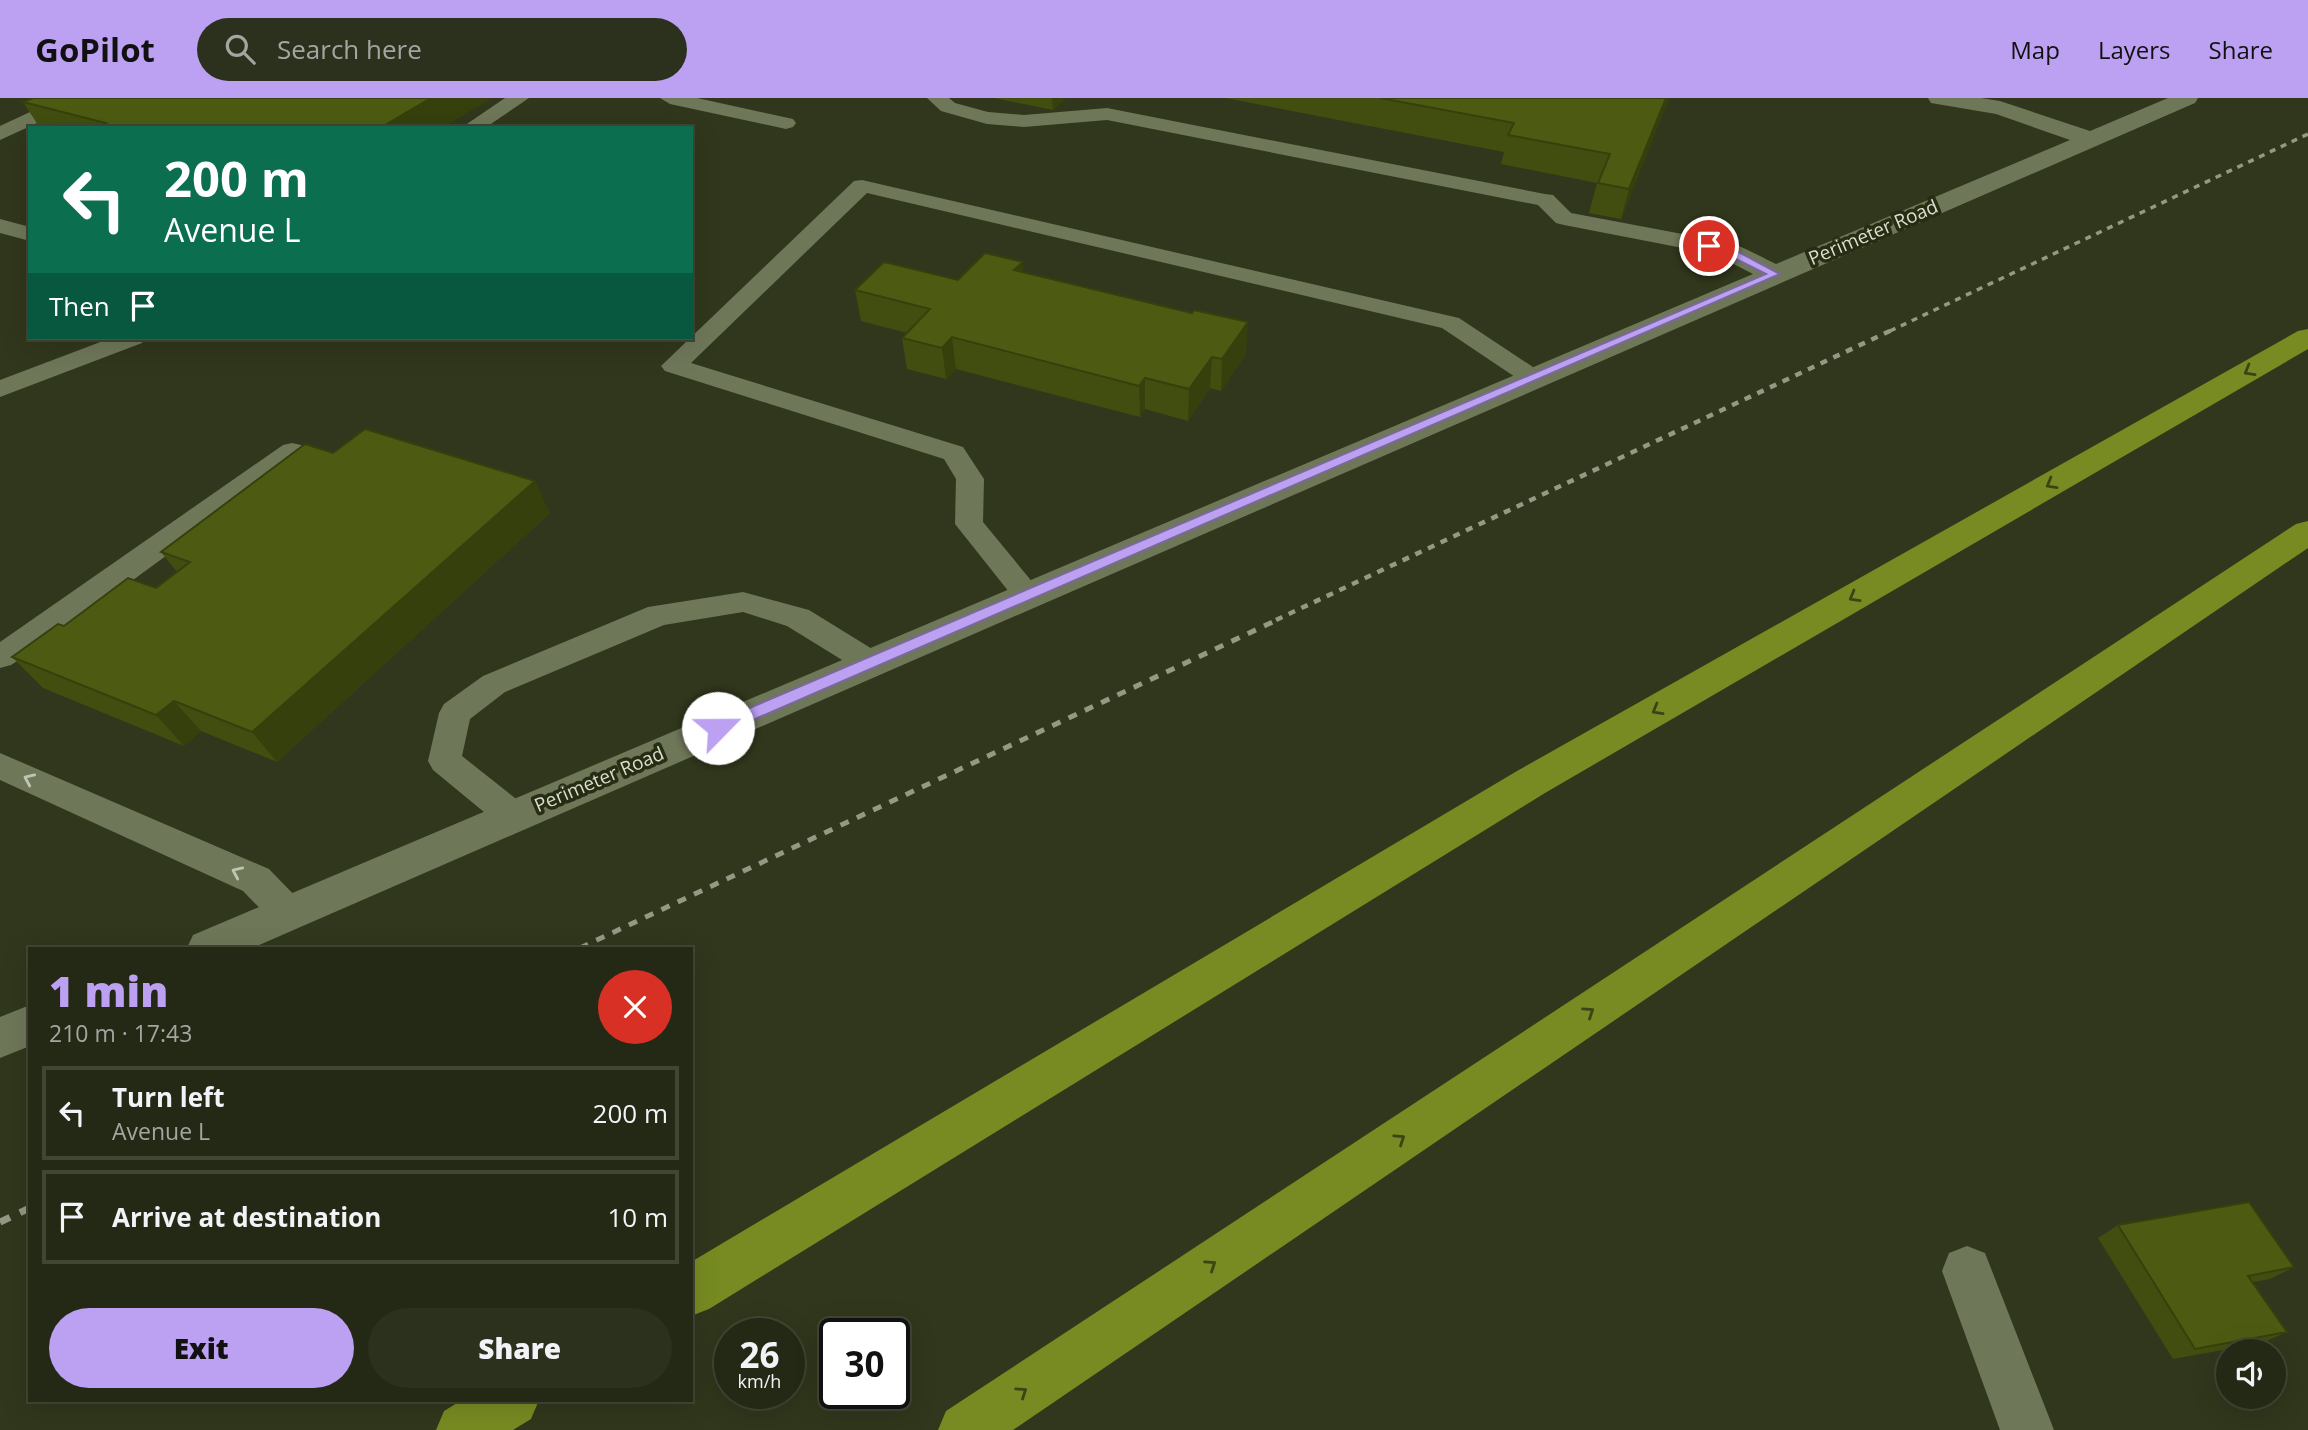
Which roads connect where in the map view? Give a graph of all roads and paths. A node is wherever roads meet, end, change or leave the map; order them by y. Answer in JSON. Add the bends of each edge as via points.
{"nodes":[{"id":1,"x":76,"y":98,"type":"edge"},
{"id":2,"x":519,"y":98,"type":"edge"},
{"id":3,"x":670,"y":98,"type":"edge"},
{"id":4,"x":937,"y":98,"type":"edge"},
{"id":5,"x":1939,"y":98,"type":"edge"},
{"id":6,"x":2187,"y":98,"type":"edge"},
{"id":7,"x":1999,"y":103,"type":"edge"},
{"id":8,"x":786,"y":123,"type":"dead end"},
{"id":9,"x":474,"y":126,"type":"edge"},
{"id":10,"x":0,"y":134,"type":"edge"},
{"id":11,"x":2091,"y":139,"type":"junction"},
{"id":12,"x":0,"y":226,"type":"edge"},
{"id":13,"x":28,"y":233,"type":"edge"},
{"id":14,"x":1693,"y":243,"type":"joint"},
{"id":15,"x":1775,"y":274,"type":"junction"},
{"id":16,"x":2308,"y":337,"type":"edge"},
{"id":17,"x":128,"y":340,"type":"edge"},
{"id":18,"x":1533,"y":378,"type":"junction"},
{"id":19,"x":0,"y":389,"type":"edge"},
{"id":20,"x":292,"y":451,"type":"edge"},
{"id":21,"x":2308,"y":532,"type":"edge"},
{"id":22,"x":1028,"y":595,"type":"junction"},
{"id":23,"x":0,"y":657,"type":"edge"},
{"id":24,"x":871,"y":663,"type":"junction"},
{"id":25,"x":0,"y":766,"type":"edge"},
{"id":26,"x":513,"y":816,"type":"junction"},
{"id":27,"x":289,"y":914,"type":"junction"},
{"id":28,"x":210,"y":947,"type":"edge"},
{"id":29,"x":28,"y":1027,"type":"edge"},
{"id":30,"x":0,"y":1038,"type":"edge"},
{"id":31,"x":1966,"y":1271,"type":"dead end"},
{"id":32,"x":693,"y":1290,"type":"edge"},
{"id":33,"x":509,"y":1402,"type":"edge"},
{"id":34,"x":463,"y":1430,"type":"edge"},
{"id":35,"x":965,"y":1430,"type":"edge"},
{"id":36,"x":2026,"y":1430,"type":"edge"}],
"edges":[{"from":1,"to":10,"type":"lane"},
{"from":2,"to":9,"type":"lane"},
{"from":3,"to":8,"type":"lane"},
{"from":4,"to":14,"type":"lane","via":[[948,107],[987,118],[1024,121],[1107,114],[1545,200],[1564,218]]},
{"from":5,"to":7,"type":"street"},
{"from":6,"to":11,"type":"street","name":"Perimeter Road"},
{"from":7,"to":11,"type":"street"},
{"from":11,"to":15,"type":"street","name":"Perimeter Road"},
{"from":12,"to":13,"type":"lane"},
{"from":14,"to":15,"type":"street","via":[[1726,250]]},
{"from":15,"to":18,"type":"street","name":"Perimeter Road"},
{"from":16,"to":32,"type":"highway","one_way":true,"via":[[1531,782]]},
{"from":17,"to":19,"type":"lane"},
{"from":18,"to":22,"type":"street","name":"Perimeter Road"},
{"from":18,"to":22,"type":"lane","via":[[1450,323],[862,186],[674,366],[954,453],[970,479],[969,524]]},
{"from":20,"to":23,"type":"lane"},
{"from":35,"to":21,"type":"highway","one_way":true},
{"from":22,"to":24,"type":"street","name":"Perimeter Road"},
{"from":24,"to":26,"type":"street","name":"Perimeter Road"},
{"from":24,"to":26,"type":"lane","via":[[798,618],[743,602],[659,615],[494,684],[455,713],[445,761]]},
{"from":27,"to":25,"type":"lane","one_way":true,"via":[[256,880]]},
{"from":26,"to":27,"type":"street","name":"Perimeter Road"},
{"from":27,"to":28,"type":"street","name":"Perimeter Road"},
{"from":29,"to":30,"type":"street"},
{"from":31,"to":36,"type":"street"},
{"from":33,"to":34,"type":"highway"}]}
